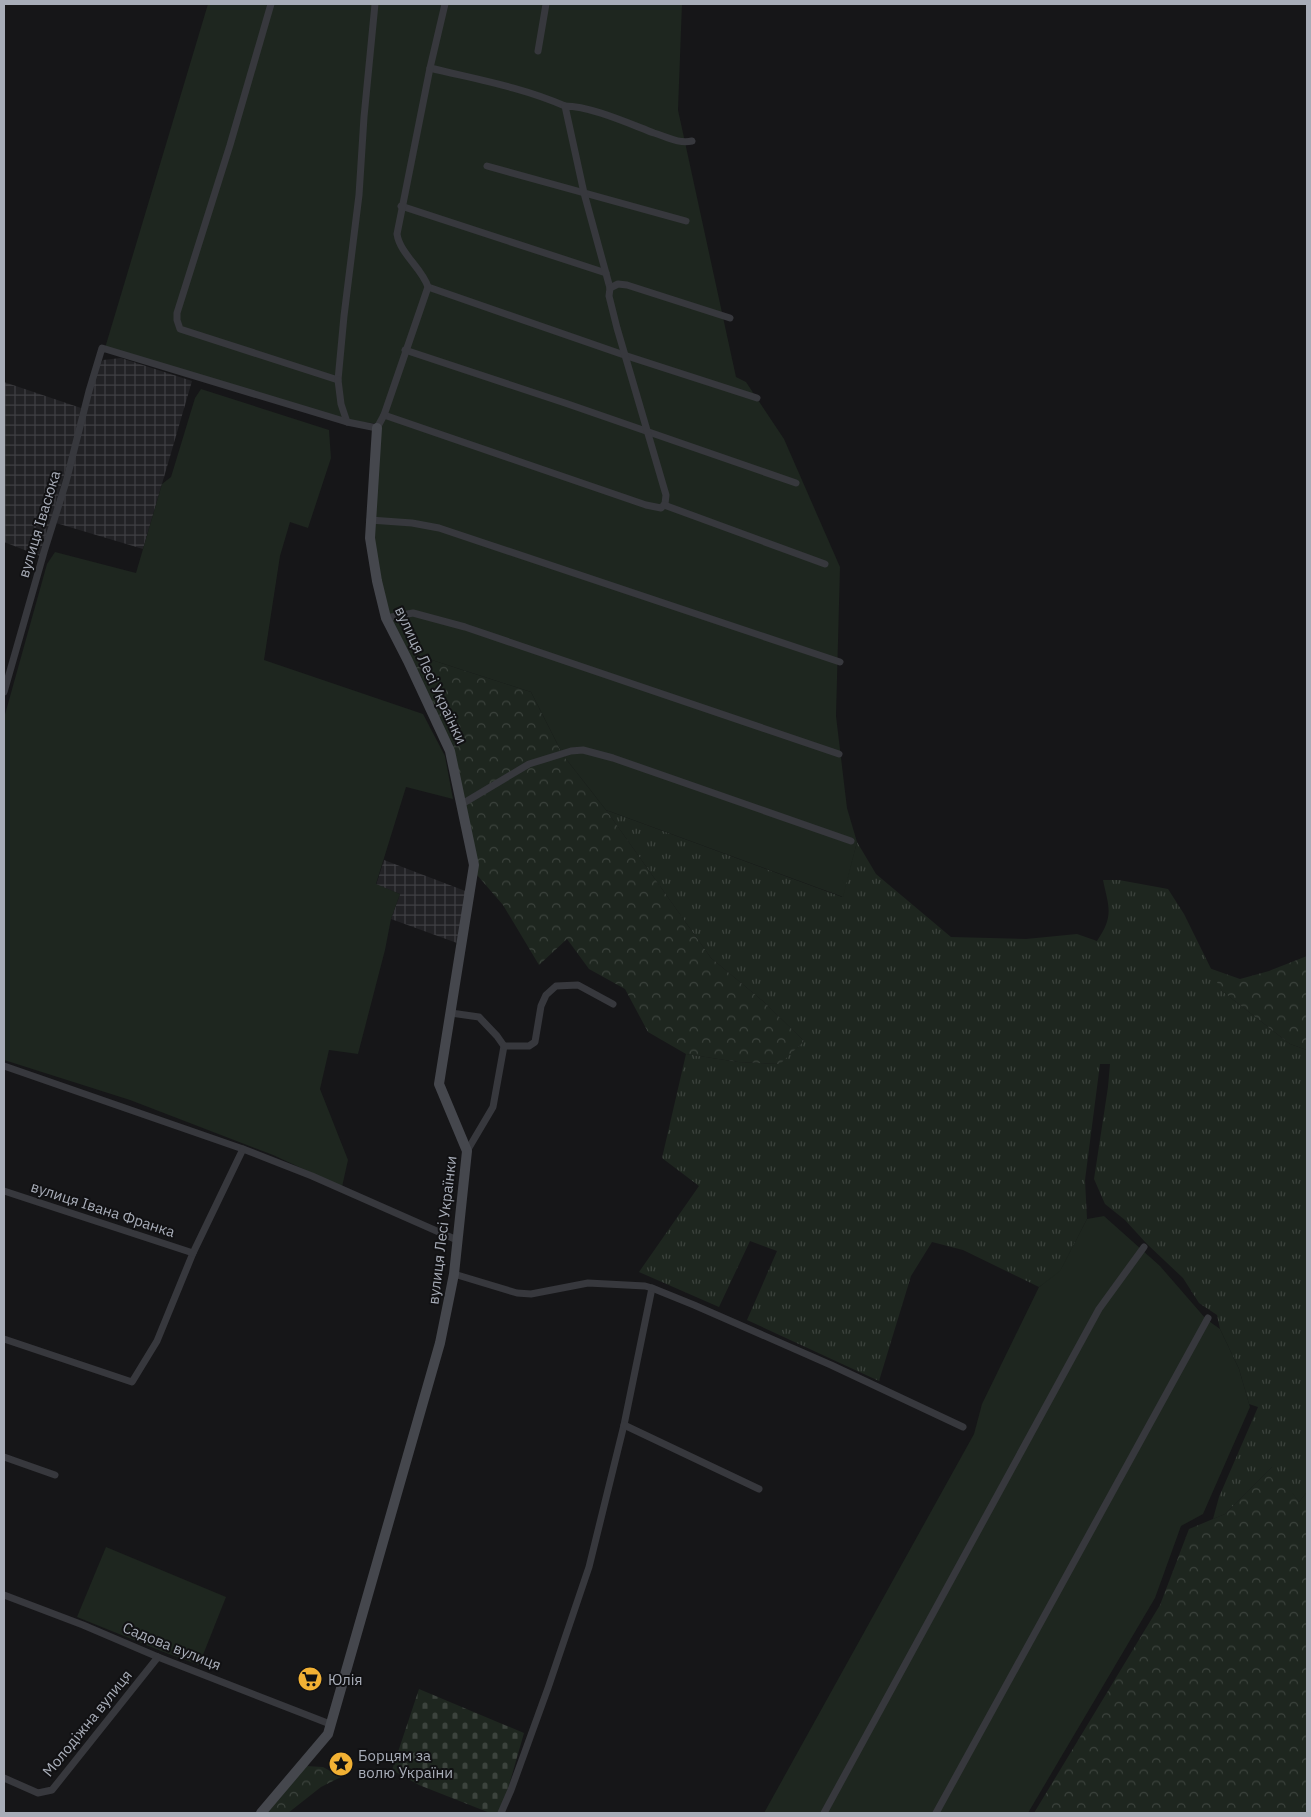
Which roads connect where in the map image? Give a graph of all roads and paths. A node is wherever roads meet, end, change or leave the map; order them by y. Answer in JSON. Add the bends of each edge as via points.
{"nodes":[{"id":1,"x":271,"y":4,"type":"edge"},
{"id":2,"x":375,"y":4,"type":"edge"},
{"id":3,"x":445,"y":4,"type":"edge"},
{"id":4,"x":546,"y":4,"type":"edge"},
{"id":5,"x":538,"y":52,"type":"dead end"},
{"id":6,"x":430,"y":68,"type":"junction"},
{"id":7,"x":565,"y":106,"type":"junction"},
{"id":8,"x":692,"y":141,"type":"dead end"},
{"id":9,"x":487,"y":166,"type":"dead end"},
{"id":10,"x":584,"y":193,"type":"junction"},
{"id":11,"x":401,"y":206,"type":"junction"},
{"id":12,"x":686,"y":221,"type":"dead end"},
{"id":13,"x":606,"y":273,"type":"junction"},
{"id":14,"x":428,"y":288,"type":"junction"},
{"id":15,"x":610,"y":288,"type":"junction"},
{"id":16,"x":730,"y":318,"type":"dead end"},
{"id":17,"x":405,"y":350,"type":"junction"},
{"id":18,"x":627,"y":356,"type":"junction"},
{"id":19,"x":338,"y":380,"type":"junction"},
{"id":20,"x":757,"y":398,"type":"dead end"},
{"id":21,"x":384,"y":415,"type":"junction"},
{"id":22,"x":346,"y":422,"type":"junction"},
{"id":23,"x":377,"y":428,"type":"junction"},
{"id":24,"x":649,"y":433,"type":"junction"},
{"id":25,"x":796,"y":483,"type":"dead end"},
{"id":26,"x":664,"y":505,"type":"junction"},
{"id":27,"x":370,"y":520,"type":"junction"},
{"id":28,"x":825,"y":564,"type":"dead end"},
{"id":29,"x":386,"y":618,"type":"junction"},
{"id":30,"x":840,"y":662,"type":"dead end"},
{"id":31,"x":4,"y":692,"type":"edge"},
{"id":32,"x":839,"y":754,"type":"dead end"},
{"id":33,"x":462,"y":804,"type":"junction"},
{"id":34,"x":851,"y":841,"type":"dead end"},
{"id":35,"x":613,"y":1004,"type":"dead end"},
{"id":36,"x":451,"y":1013,"type":"junction"},
{"id":37,"x":504,"y":1046,"type":"junction"},
{"id":38,"x":4,"y":1066,"type":"edge"},
{"id":39,"x":244,"y":1148,"type":"junction"},
{"id":40,"x":467,"y":1151,"type":"junction"},
{"id":41,"x":4,"y":1191,"type":"edge"},
{"id":42,"x":457,"y":1240,"type":"junction"},
{"id":43,"x":1144,"y":1247,"type":"dead end"},
{"id":44,"x":193,"y":1254,"type":"junction"},
{"id":45,"x":454,"y":1274,"type":"junction"},
{"id":46,"x":652,"y":1288,"type":"junction"},
{"id":47,"x":1208,"y":1318,"type":"dead end"},
{"id":48,"x":4,"y":1339,"type":"edge"},
{"id":49,"x":624,"y":1425,"type":"junction"},
{"id":50,"x":964,"y":1427,"type":"dead end"},
{"id":51,"x":4,"y":1458,"type":"edge"},
{"id":52,"x":55,"y":1475,"type":"dead end"},
{"id":53,"x":759,"y":1488,"type":"dead end"},
{"id":54,"x":4,"y":1594,"type":"edge"},
{"id":55,"x":158,"y":1657,"type":"junction"},
{"id":56,"x":330,"y":1724,"type":"junction"},
{"id":57,"x":4,"y":1778,"type":"edge"},
{"id":58,"x":261,"y":1813,"type":"edge"},
{"id":59,"x":501,"y":1813,"type":"edge"},
{"id":60,"x":824,"y":1813,"type":"edge"},
{"id":61,"x":936,"y":1813,"type":"edge"}],
"edges":[{"from":1,"to":19,"type":"street","via":[[177,320],[180,329]]},
{"from":2,"to":19,"type":"street","via":[[359,194]]},
{"from":3,"to":6,"type":"street"},
{"from":4,"to":5,"type":"street"},
{"from":6,"to":7,"type":"street","via":[[503,85]]},
{"from":6,"to":11,"type":"street"},
{"from":7,"to":8,"type":"street","via":[[593,112],[677,141]]},
{"from":7,"to":10,"type":"street"},
{"from":9,"to":10,"type":"street"},
{"from":10,"to":12,"type":"street"},
{"from":10,"to":13,"type":"street"},
{"from":11,"to":13,"type":"street"},
{"from":11,"to":14,"type":"street","via":[[398,241]]},
{"from":13,"to":15,"type":"street"},
{"from":14,"to":17,"type":"street"},
{"from":14,"to":18,"type":"street"},
{"from":15,"to":16,"type":"street","via":[[618,284],[627,285]]},
{"from":15,"to":18,"type":"street","via":[[617,328]]},
{"from":17,"to":21,"type":"street"},
{"from":17,"to":24,"type":"street"},
{"from":18,"to":20,"type":"street"},
{"from":18,"to":24,"type":"street"},
{"from":19,"to":22,"type":"street"},
{"from":21,"to":23,"type":"street"},
{"from":21,"to":26,"type":"street","via":[[646,505],[656,508]]},
{"from":22,"to":23,"type":"street"},
{"from":22,"to":31,"type":"street","name":"вулиця Івасюка","via":[[102,348]]},
{"from":23,"to":27,"type":"street","name":"вулиця Лесі Українки"},
{"from":24,"to":25,"type":"street"},
{"from":24,"to":26,"type":"street","via":[[666,495]]},
{"from":26,"to":28,"type":"street"},
{"from":27,"to":29,"type":"street","name":"вулиця Лесі Українки","via":[[370,538]]},
{"from":27,"to":30,"type":"street","via":[[439,528]]},
{"from":29,"to":32,"type":"street","via":[[413,613],[465,628]]},
{"from":29,"to":33,"type":"street","name":"вулиця Лесі Українки","via":[[450,751]]},
{"from":33,"to":34,"type":"street","via":[[529,764],[583,750]]},
{"from":33,"to":36,"type":"street","name":"вулиця Лесі Українки","via":[[474,874]]},
{"from":35,"to":37,"type":"street","via":[[578,985],[556,986],[546,995],[541,1006],[535,1042],[529,1046]]},
{"from":36,"to":37,"type":"street","via":[[479,1017]]},
{"from":36,"to":40,"type":"street","name":"вулиця Лесі Українки","via":[[439,1084]]},
{"from":37,"to":40,"type":"street","via":[[493,1108]]},
{"from":38,"to":39,"type":"street"},
{"from":39,"to":42,"type":"street"},
{"from":39,"to":44,"type":"street"},
{"from":40,"to":42,"type":"street","name":"вулиця Лесі Українки"},
{"from":41,"to":44,"type":"street","name":"вулиця Івана Франка"},
{"from":42,"to":45,"type":"street","name":"вулиця Лесі Українки"},
{"from":43,"to":60,"type":"street","via":[[1099,1309]]},
{"from":44,"to":48,"type":"street","via":[[157,1341],[132,1382]]},
{"from":45,"to":46,"type":"street","via":[[516,1293],[531,1294],[588,1284]]},
{"from":45,"to":56,"type":"street","name":"вулиця Лесі Українки","via":[[440,1343]]},
{"from":46,"to":49,"type":"street"},
{"from":46,"to":50,"type":"street","via":[[831,1365]]},
{"from":47,"to":61,"type":"street"},
{"from":49,"to":53,"type":"street"},
{"from":49,"to":59,"type":"street","via":[[589,1567],[512,1790]]},
{"from":51,"to":52,"type":"street"},
{"from":54,"to":55,"type":"street","name":"Садова вулиця"},
{"from":55,"to":56,"type":"street","name":"Садова вулиця"},
{"from":55,"to":57,"type":"street","name":"Молодіжна вулиця","via":[[52,1790],[38,1793]]},
{"from":56,"to":58,"type":"street","name":"вулиця Лесі Українки","via":[[328,1734]]}]}
